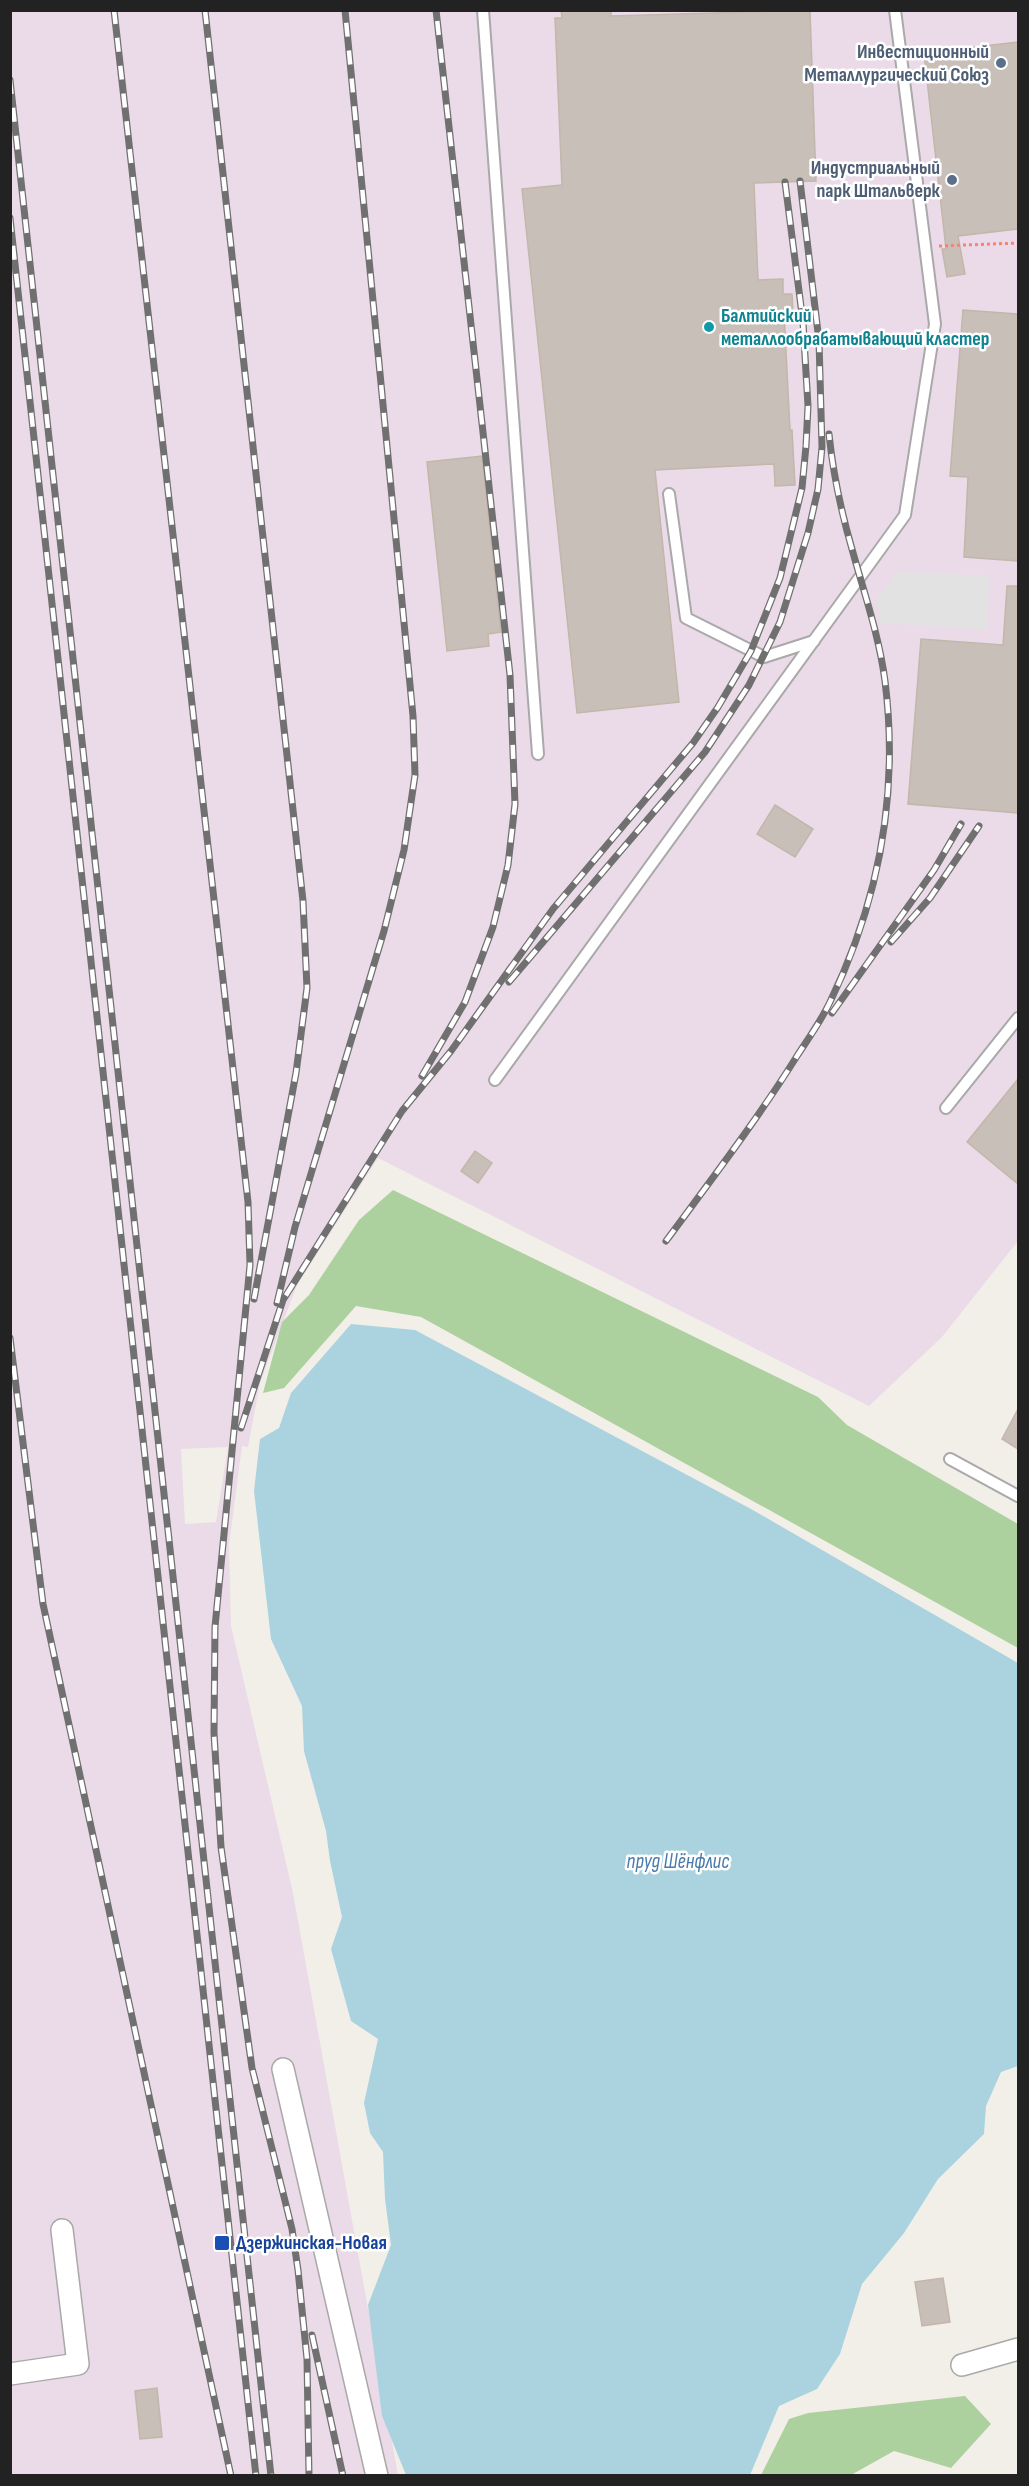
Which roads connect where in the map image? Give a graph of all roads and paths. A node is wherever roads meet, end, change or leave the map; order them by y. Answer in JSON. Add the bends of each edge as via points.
{"nodes":[{"id":1,"x":483,"y":10,"type":"edge"},
{"id":2,"x":895,"y":10,"type":"edge"},
{"id":3,"x":1018,"y":243,"type":"edge"},
{"id":4,"x":925,"y":247,"type":"junction"},
{"id":5,"x":669,"y":494,"type":"dead end"},
{"id":6,"x":814,"y":641,"type":"junction"},
{"id":7,"x":538,"y":754,"type":"dead end"},
{"id":8,"x":1018,"y":1018,"type":"edge"},
{"id":9,"x":495,"y":1080,"type":"dead end"},
{"id":10,"x":946,"y":1108,"type":"dead end"},
{"id":11,"x":950,"y":1459,"type":"dead end"},
{"id":12,"x":1018,"y":1496,"type":"edge"},
{"id":13,"x":283,"y":2069,"type":"dead end"},
{"id":14,"x":62,"y":2230,"type":"dead end"},
{"id":15,"x":1018,"y":2349,"type":"edge"},
{"id":16,"x":962,"y":2365,"type":"dead end"},
{"id":17,"x":10,"y":2374,"type":"edge"},
{"id":18,"x":377,"y":2475,"type":"edge"}],
"edges":[{"from":1,"to":7,"type":"lane"},
{"from":2,"to":4,"type":"lane"},
{"from":3,"to":4,"type":"path"},
{"from":4,"to":6,"type":"lane","via":[[935,324],[905,516]]},
{"from":5,"to":6,"type":"lane","via":[[686,618],[764,657]]},
{"from":6,"to":9,"type":"lane"},
{"from":8,"to":10,"type":"lane"},
{"from":11,"to":12,"type":"lane"},
{"from":13,"to":18,"type":"street"},
{"from":14,"to":17,"type":"street","via":[[78,2364]]},
{"from":15,"to":16,"type":"street"}]}
